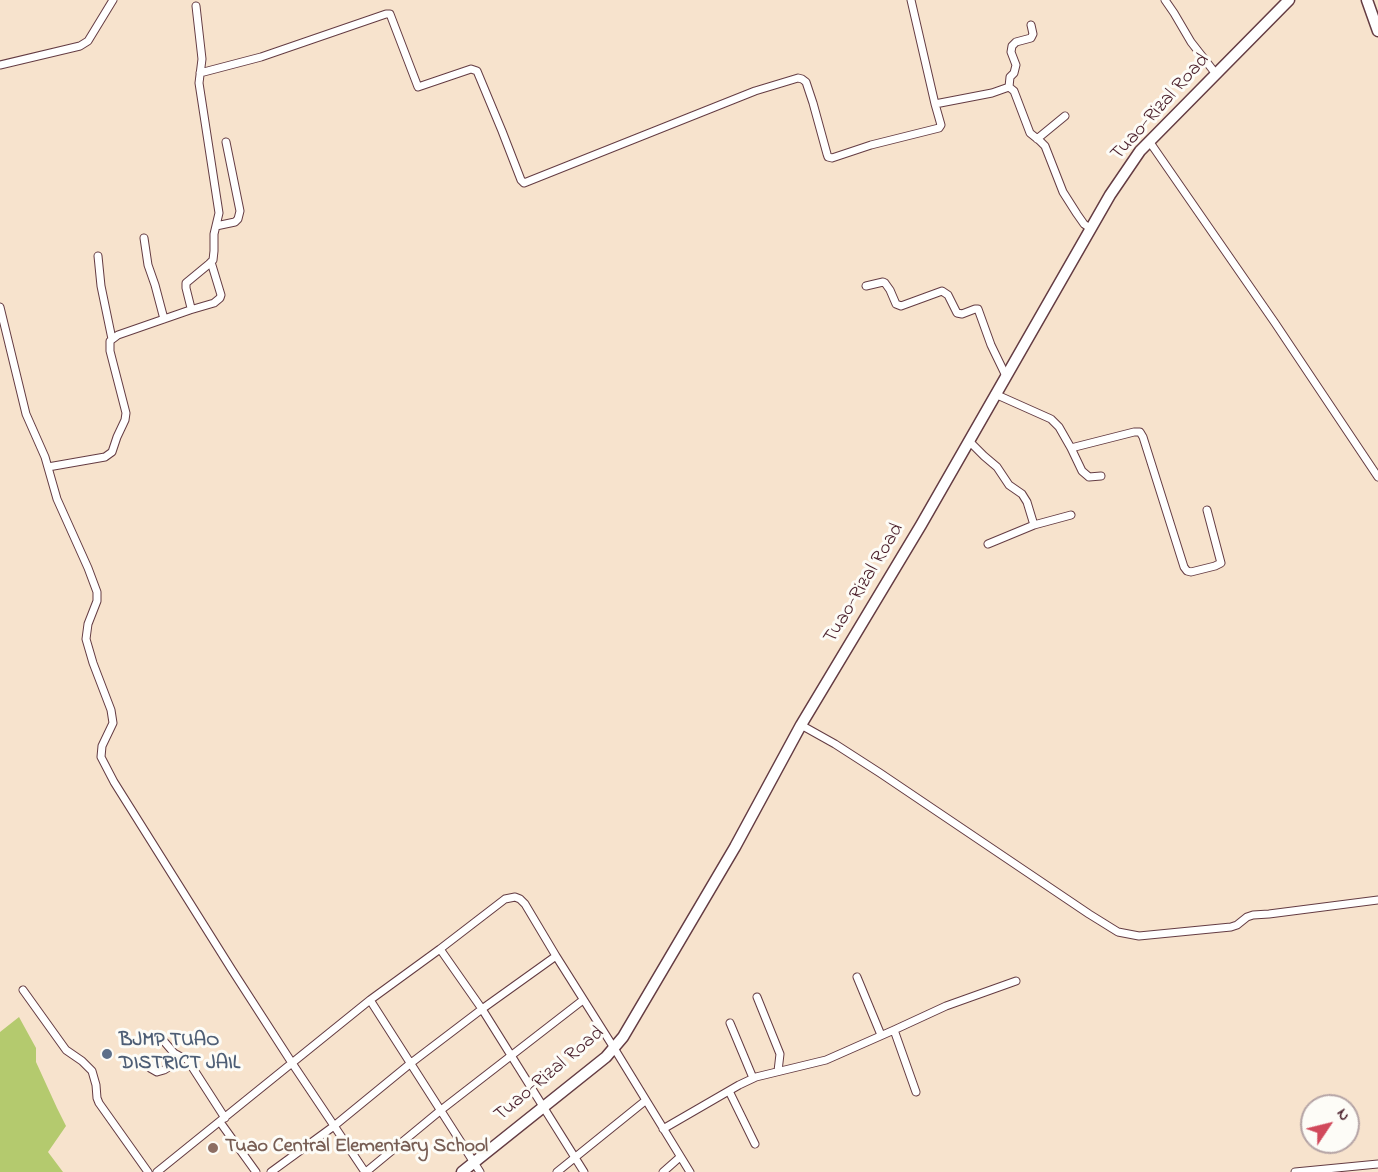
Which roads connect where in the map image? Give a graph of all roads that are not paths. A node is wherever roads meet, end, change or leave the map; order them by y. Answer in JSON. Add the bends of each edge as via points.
{"nodes":[{"id":1,"x":113,"y":0,"type":"edge"},
{"id":2,"x":910,"y":0,"type":"edge"},
{"id":3,"x":1165,"y":0,"type":"edge"},
{"id":4,"x":1289,"y":0,"type":"edge"},
{"id":5,"x":1367,"y":0,"type":"edge"},
{"id":6,"x":196,"y":6,"type":"dead end"},
{"id":7,"x":1031,"y":25,"type":"dead end"},
{"id":8,"x":1378,"y":31,"type":"edge"},
{"id":9,"x":0,"y":65,"type":"edge"},
{"id":10,"x":200,"y":74,"type":"junction"},
{"id":11,"x":1215,"y":74,"type":"junction"},
{"id":12,"x":1009,"y":87,"type":"junction"},
{"id":13,"x":935,"y":104,"type":"junction"},
{"id":14,"x":1065,"y":116,"type":"dead end"},
{"id":15,"x":1037,"y":139,"type":"junction"},
{"id":16,"x":1149,"y":141,"type":"junction"},
{"id":17,"x":226,"y":142,"type":"dead end"},
{"id":18,"x":216,"y":226,"type":"junction"},
{"id":19,"x":1091,"y":229,"type":"junction"},
{"id":20,"x":144,"y":238,"type":"dead end"},
{"id":21,"x":98,"y":256,"type":"dead end"},
{"id":22,"x":211,"y":262,"type":"junction"},
{"id":23,"x":866,"y":286,"type":"dead end"},
{"id":24,"x":0,"y":307,"type":"edge"},
{"id":25,"x":190,"y":310,"type":"junction"},
{"id":26,"x":164,"y":319,"type":"junction"},
{"id":27,"x":112,"y":339,"type":"junction"},
{"id":28,"x":1006,"y":376,"type":"junction"},
{"id":29,"x":995,"y":394,"type":"junction"},
{"id":30,"x":969,"y":441,"type":"junction"},
{"id":31,"x":1071,"y":448,"type":"junction"},
{"id":32,"x":48,"y":467,"type":"junction"},
{"id":33,"x":1101,"y":476,"type":"dead end"},
{"id":34,"x":1378,"y":477,"type":"edge"},
{"id":35,"x":1208,"y":510,"type":"dead end"},
{"id":36,"x":1071,"y":515,"type":"dead end"},
{"id":37,"x":1034,"y":525,"type":"junction"},
{"id":38,"x":988,"y":544,"type":"dead end"},
{"id":39,"x":801,"y":725,"type":"junction"},
{"id":40,"x":1378,"y":900,"type":"edge"},
{"id":41,"x":440,"y":949,"type":"junction"},
{"id":42,"x":555,"y":956,"type":"junction"},
{"id":43,"x":857,"y":977,"type":"dead end"},
{"id":44,"x":1016,"y":981,"type":"dead end"},
{"id":45,"x":23,"y":990,"type":"dead end"},
{"id":46,"x":757,"y":997,"type":"dead end"},
{"id":47,"x":370,"y":1000,"type":"junction"},
{"id":48,"x":583,"y":1000,"type":"junction"},
{"id":49,"x":482,"y":1009,"type":"junction"},
{"id":50,"x":730,"y":1023,"type":"dead end"},
{"id":51,"x":894,"y":1030,"type":"junction"},
{"id":52,"x":881,"y":1035,"type":"junction"},
{"id":53,"x":162,"y":1040,"type":"dead end"},
{"id":54,"x":614,"y":1048,"type":"junction"},
{"id":55,"x":510,"y":1055,"type":"junction"},
{"id":56,"x":183,"y":1058,"type":"junction"},
{"id":57,"x":292,"y":1063,"type":"junction"},
{"id":58,"x":411,"y":1063,"type":"junction"},
{"id":59,"x":150,"y":1068,"type":"dead end"},
{"id":60,"x":778,"y":1071,"type":"junction"},
{"id":61,"x":753,"y":1078,"type":"junction"},
{"id":62,"x":729,"y":1091,"type":"junction"},
{"id":63,"x":916,"y":1092,"type":"dead end"},
{"id":64,"x":645,"y":1101,"type":"junction"},
{"id":65,"x":543,"y":1107,"type":"junction"},
{"id":66,"x":441,"y":1110,"type":"junction"},
{"id":67,"x":222,"y":1120,"type":"junction"},
{"id":68,"x":334,"y":1126,"type":"junction"},
{"id":69,"x":663,"y":1129,"type":"junction"},
{"id":70,"x":755,"y":1144,"type":"dead end"},
{"id":71,"x":575,"y":1157,"type":"junction"},
{"id":72,"x":680,"y":1157,"type":"junction"},
{"id":73,"x":474,"y":1162,"type":"junction"},
{"id":74,"x":1378,"y":1164,"type":"edge"},
{"id":75,"x":148,"y":1172,"type":"edge"},
{"id":76,"x":157,"y":1172,"type":"edge"},
{"id":77,"x":256,"y":1172,"type":"edge"},
{"id":78,"x":271,"y":1172,"type":"edge"},
{"id":79,"x":366,"y":1172,"type":"edge"},
{"id":80,"x":462,"y":1172,"type":"edge"},
{"id":81,"x":480,"y":1172,"type":"edge"},
{"id":82,"x":556,"y":1172,"type":"edge"},
{"id":83,"x":584,"y":1172,"type":"edge"},
{"id":84,"x":663,"y":1172,"type":"edge"},
{"id":85,"x":690,"y":1172,"type":"edge"},
{"id":86,"x":1295,"y":1172,"type":"edge"}],
"edges":[{"from":1,"to":9,"type":"street","via":[[88,41],[80,46]]},
{"from":2,"to":13,"type":"street"},
{"from":3,"to":11,"type":"street"},
{"from":4,"to":11,"type":"main road","name":"Tuao-Rizal Road"},
{"from":5,"to":8,"type":"main road"},
{"from":6,"to":10,"type":"street","via":[[202,52]]},
{"from":7,"to":12,"type":"street","via":[[1031,38],[1012,46],[1016,65]]},
{"from":10,"to":13,"type":"street","via":[[390,14],[418,87],[471,69],[477,71],[524,183],[755,91],[798,78],[806,82],[830,158],[939,128]]},
{"from":10,"to":18,"type":"street","via":[[219,213]]},
{"from":11,"to":16,"type":"main road","name":"Tuao-Rizal Road"},
{"from":12,"to":13,"type":"street"},
{"from":12,"to":15,"type":"street","via":[[1030,133]]},
{"from":14,"to":15,"type":"street"},
{"from":15,"to":19,"type":"street","via":[[1045,146],[1063,192]]},
{"from":16,"to":19,"type":"main road","name":"Tuao-Rizal Road"},
{"from":16,"to":34,"type":"street"},
{"from":17,"to":18,"type":"street","via":[[240,211],[235,222]]},
{"from":18,"to":22,"type":"street"},
{"from":19,"to":28,"type":"main road","name":"Tuao-Rizal Road"},
{"from":20,"to":26,"type":"street"},
{"from":21,"to":27,"type":"street"},
{"from":22,"to":25,"type":"street","via":[[186,283]]},
{"from":22,"to":25,"type":"street","via":[[220,298]]},
{"from":23,"to":28,"type":"street","via":[[883,282],[901,306],[942,291],[957,313],[978,309]]},
{"from":24,"to":32,"type":"street","via":[[26,414]]},
{"from":25,"to":26,"type":"street"},
{"from":26,"to":27,"type":"street"},
{"from":27,"to":32,"type":"street","via":[[109,346],[126,413],[112,452],[105,457]]},
{"from":28,"to":29,"type":"main road","name":"Tuao-Rizal Road"},
{"from":29,"to":30,"type":"main road","name":"Tuao-Rizal Road"},
{"from":29,"to":31,"type":"street","via":[[1051,419]]},
{"from":30,"to":37,"type":"street","via":[[1022,494]]},
{"from":30,"to":39,"type":"main road","name":"Tuao-Rizal Road"},
{"from":31,"to":33,"type":"street","via":[[1085,474]]},
{"from":31,"to":35,"type":"street","via":[[1140,432],[1184,567],[1191,572],[1221,563]]},
{"from":32,"to":57,"type":"street","via":[[57,499],[97,592],[86,639],[113,723],[101,757]]},
{"from":36,"to":37,"type":"street"},
{"from":37,"to":38,"type":"street"},
{"from":39,"to":40,"type":"street","via":[[880,773],[1118,932],[1139,936],[1231,927],[1253,915]]},
{"from":39,"to":54,"type":"main road","name":"Tuao-Rizal Road","via":[[735,847]]},
{"from":41,"to":42,"type":"street","via":[[505,898],[515,897],[525,903]]},
{"from":41,"to":47,"type":"street"},
{"from":41,"to":49,"type":"street"},
{"from":42,"to":48,"type":"street"},
{"from":42,"to":49,"type":"street"},
{"from":43,"to":52,"type":"street"},
{"from":44,"to":51,"type":"street","via":[[946,1005]]},
{"from":45,"to":75,"type":"street","via":[[66,1050],[92,1071],[99,1103]]},
{"from":46,"to":60,"type":"street","via":[[780,1054]]},
{"from":47,"to":57,"type":"street"},
{"from":47,"to":58,"type":"street"},
{"from":48,"to":54,"type":"street"},
{"from":48,"to":55,"type":"street"},
{"from":49,"to":55,"type":"street"},
{"from":49,"to":58,"type":"street"},
{"from":50,"to":61,"type":"street"},
{"from":51,"to":52,"type":"street"},
{"from":51,"to":63,"type":"street"},
{"from":52,"to":60,"type":"street","via":[[826,1060]]},
{"from":53,"to":56,"type":"street"},
{"from":54,"to":64,"type":"street"},
{"from":54,"to":65,"type":"main road","name":"Tuao-Rizal Road"},
{"from":55,"to":65,"type":"street"},
{"from":55,"to":66,"type":"street"},
{"from":56,"to":59,"type":"street","via":[[164,1070]]},
{"from":56,"to":67,"type":"street","via":[[188,1060]]},
{"from":57,"to":67,"type":"street"},
{"from":57,"to":68,"type":"street"},
{"from":58,"to":66,"type":"street"},
{"from":58,"to":68,"type":"street"},
{"from":60,"to":61,"type":"street"},
{"from":61,"to":62,"type":"street"},
{"from":62,"to":69,"type":"street"},
{"from":62,"to":70,"type":"street"},
{"from":64,"to":69,"type":"street"},
{"from":64,"to":71,"type":"street"},
{"from":65,"to":71,"type":"street"},
{"from":65,"to":73,"type":"main road","name":"Tuao-Rizal Road"},
{"from":66,"to":73,"type":"street"},
{"from":66,"to":79,"type":"street"},
{"from":67,"to":76,"type":"street"},
{"from":67,"to":77,"type":"street"},
{"from":68,"to":78,"type":"street"},
{"from":68,"to":79,"type":"street"},
{"from":69,"to":72,"type":"street"},
{"from":71,"to":82,"type":"street"},
{"from":71,"to":83,"type":"street"},
{"from":72,"to":84,"type":"street"},
{"from":72,"to":85,"type":"street"},
{"from":73,"to":80,"type":"main road","name":"Tuao-Rizal Road"},
{"from":73,"to":81,"type":"street"},
{"from":74,"to":86,"type":"street"}]}
